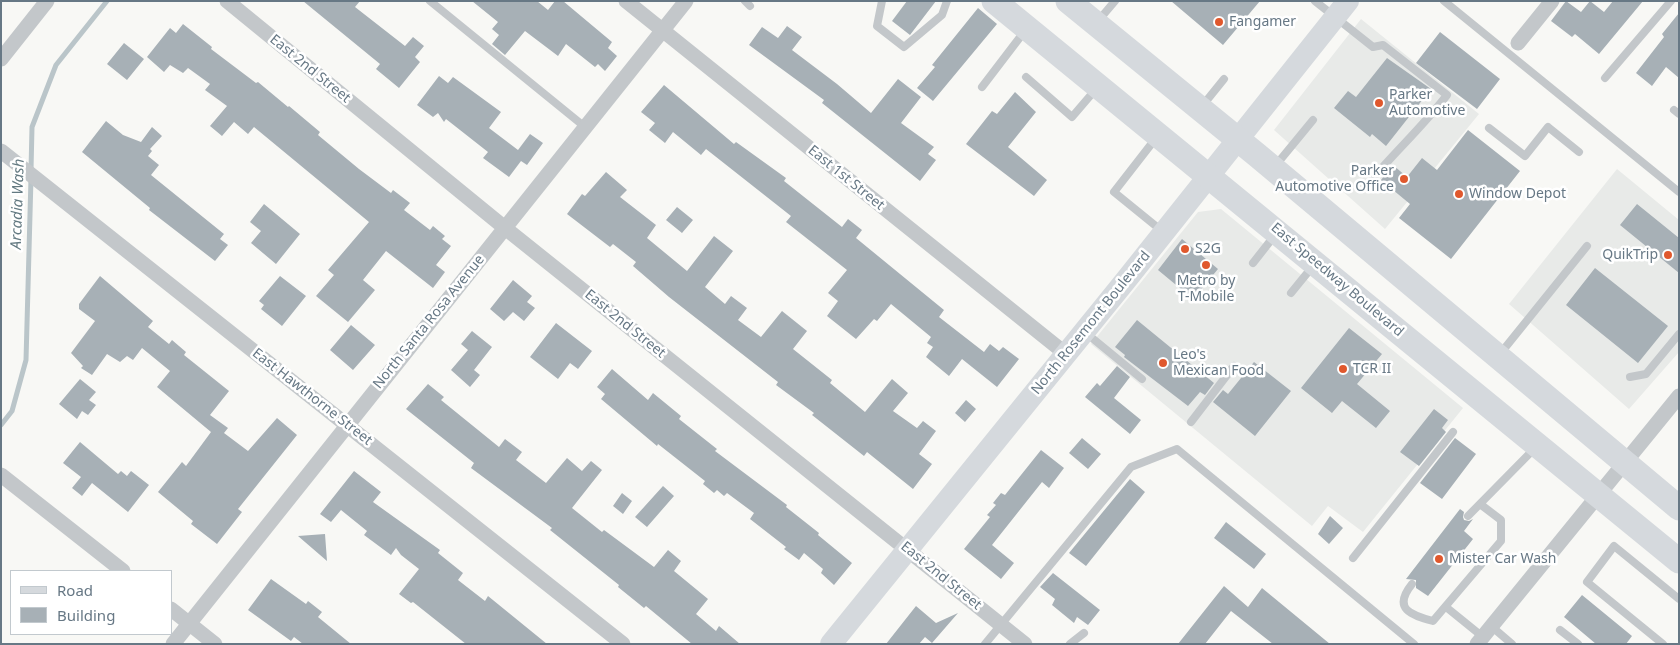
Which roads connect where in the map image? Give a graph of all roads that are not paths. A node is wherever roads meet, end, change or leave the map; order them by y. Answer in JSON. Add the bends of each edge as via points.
{"nodes":[{"id":1,"x":47,"y":1,"type":"edge"},
{"id":2,"x":227,"y":1,"type":"edge"},
{"id":3,"x":430,"y":1,"type":"edge"},
{"id":4,"x":626,"y":1,"type":"edge"},
{"id":5,"x":686,"y":1,"type":"edge"},
{"id":6,"x":882,"y":1,"type":"edge"},
{"id":7,"x":947,"y":1,"type":"edge"},
{"id":8,"x":994,"y":1,"type":"edge"},
{"id":9,"x":1068,"y":1,"type":"edge"},
{"id":10,"x":1115,"y":1,"type":"edge"},
{"id":11,"x":1315,"y":1,"type":"edge"},
{"id":12,"x":1444,"y":1,"type":"edge"},
{"id":13,"x":1552,"y":1,"type":"edge"},
{"id":14,"x":1671,"y":1,"type":"edge"},
{"id":15,"x":1342,"y":9,"type":"edge"},
{"id":16,"x":1096,"y":24,"type":"junction"},
{"id":17,"x":1027,"y":28,"type":"junction"},
{"id":18,"x":662,"y":30,"type":"junction"},
{"id":19,"x":1518,"y":43,"type":"dead end"},
{"id":20,"x":1,"y":59,"type":"edge"},
{"id":21,"x":1026,"y":78,"type":"dead end"},
{"id":22,"x":1605,"y":78,"type":"dead end"},
{"id":23,"x":1224,"y":79,"type":"dead end"},
{"id":24,"x":1099,"y":86,"type":"junction"},
{"id":25,"x":982,"y":87,"type":"dead end"},
{"id":26,"x":1200,"y":108,"type":"junction"},
{"id":27,"x":1313,"y":120,"type":"dead end"},
{"id":28,"x":585,"y":127,"type":"junction"},
{"id":29,"x":1489,"y":128,"type":"dead end"},
{"id":30,"x":1159,"y":134,"type":"junction"},
{"id":31,"x":1238,"y":139,"type":"junction"},
{"id":32,"x":1,"y":151,"type":"edge"},
{"id":33,"x":1580,"y":152,"type":"dead end"},
{"id":34,"x":1273,"y":169,"type":"junction"},
{"id":35,"x":1208,"y":175,"type":"junction"},
{"id":36,"x":1373,"y":178,"type":"dead end"},
{"id":37,"x":1679,"y":192,"type":"edge"},
{"id":38,"x":505,"y":228,"type":"junction"},
{"id":39,"x":1164,"y":232,"type":"junction"},
{"id":40,"x":1278,"y":232,"type":"junction"},
{"id":41,"x":1587,"y":246,"type":"dead end"},
{"id":42,"x":1253,"y":263,"type":"dead end"},
{"id":43,"x":1316,"y":263,"type":"junction"},
{"id":44,"x":1291,"y":294,"type":"dead end"},
{"id":45,"x":1084,"y":332,"type":"junction"},
{"id":46,"x":1679,"y":334,"type":"edge"},
{"id":47,"x":1066,"y":354,"type":"junction"},
{"id":48,"x":1498,"y":357,"type":"junction"},
{"id":49,"x":1234,"y":366,"type":"dead end"},
{"id":50,"x":1630,"y":377,"type":"dead end"},
{"id":51,"x":1142,"y":379,"type":"dead end"},
{"id":52,"x":1679,"y":396,"type":"edge"},
{"id":53,"x":1191,"y":422,"type":"dead end"},
{"id":54,"x":347,"y":425,"type":"junction"},
{"id":55,"x":1453,"y":432,"type":"dead end"},
{"id":56,"x":1537,"y":446,"type":"junction"},
{"id":57,"x":1624,"y":463,"type":"junction"},
{"id":58,"x":1,"y":475,"type":"edge"},
{"id":59,"x":1598,"y":495,"type":"junction"},
{"id":60,"x":1480,"y":504,"type":"junction"},
{"id":61,"x":1679,"y":508,"type":"edge"},
{"id":62,"x":1468,"y":516,"type":"dead end"},
{"id":63,"x":908,"y":549,"type":"junction"},
{"id":64,"x":1353,"y":558,"type":"dead end"},
{"id":65,"x":1679,"y":561,"type":"edge"},
{"id":66,"x":122,"y":570,"type":"edge"},
{"id":67,"x":1412,"y":584,"type":"dead end"},
{"id":68,"x":1679,"y":598,"type":"edge"},
{"id":69,"x":1446,"y":607,"type":"junction"},
{"id":70,"x":172,"y":610,"type":"edge"},
{"id":71,"x":190,"y":624,"type":"junction"},
{"id":72,"x":1000,"y":624,"type":"junction"},
{"id":73,"x":1560,"y":630,"type":"dead end"},
{"id":74,"x":1084,"y":633,"type":"dead end"},
{"id":75,"x":1484,"y":636,"type":"edge"},
{"id":76,"x":173,"y":644,"type":"edge"},
{"id":77,"x":215,"y":644,"type":"edge"},
{"id":78,"x":623,"y":644,"type":"edge"},
{"id":79,"x":831,"y":644,"type":"edge"},
{"id":80,"x":984,"y":644,"type":"edge"},
{"id":81,"x":1024,"y":644,"type":"edge"},
{"id":82,"x":1070,"y":644,"type":"edge"},
{"id":83,"x":1414,"y":644,"type":"edge"},
{"id":84,"x":1512,"y":644,"type":"edge"},
{"id":85,"x":1578,"y":644,"type":"edge"},
{"id":86,"x":1663,"y":644,"type":"edge"}],
"edges":[{"from":1,"to":20,"type":"street"},
{"from":2,"to":38,"type":"street","name":"East 2nd Street"},
{"from":3,"to":28,"type":"lane"},
{"from":4,"to":18,"type":"street","name":"East 1st Street"},
{"from":5,"to":18,"type":"street","name":"North Santa Rosa Avenue"},
{"from":6,"to":7,"type":"lane","via":[[877,26],[904,46],[942,15]]},
{"from":8,"to":17,"type":"main road","name":"East Speedway Boulevard"},
{"from":9,"to":16,"type":"main road"},
{"from":10,"to":16,"type":"lane"},
{"from":11,"to":15,"type":"lane"},
{"from":12,"to":37,"type":"lane"},
{"from":13,"to":19,"type":"street"},
{"from":14,"to":22,"type":"lane"},
{"from":15,"to":31,"type":"street","name":"North Rosemont Boulevard"},
{"from":15,"to":36,"type":"lane","via":[[1373,47],[1383,45],[1447,95],[1426,123]]},
{"from":16,"to":26,"type":"main road"},
{"from":17,"to":24,"type":"main road","name":"East Speedway Boulevard"},
{"from":17,"to":25,"type":"lane"},
{"from":18,"to":28,"type":"street","name":"North Santa Rosa Avenue"},
{"from":18,"to":47,"type":"street","name":"East 1st Street"},
{"from":21,"to":24,"type":"lane","via":[[1072,116]]},
{"from":23,"to":26,"type":"lane"},
{"from":24,"to":30,"type":"main road","name":"East Speedway Boulevard"},
{"from":26,"to":31,"type":"main road"},
{"from":27,"to":34,"type":"lane"},
{"from":28,"to":38,"type":"street","name":"North Santa Rosa Avenue"},
{"from":29,"to":33,"type":"lane","via":[[1525,156],[1548,127]]},
{"from":30,"to":35,"type":"main road","name":"East Speedway Boulevard"},
{"from":30,"to":39,"type":"lane","via":[[1114,192]]},
{"from":31,"to":34,"type":"main road"},
{"from":31,"to":35,"type":"street","name":"North Rosemont Boulevard"},
{"from":32,"to":54,"type":"street","name":"East Hawthorne Street"},
{"from":34,"to":48,"type":"main road"},
{"from":35,"to":39,"type":"street","name":"North Rosemont Boulevard"},
{"from":35,"to":40,"type":"main road","name":"East Speedway Boulevard"},
{"from":38,"to":54,"type":"street","name":"North Santa Rosa Avenue"},
{"from":38,"to":63,"type":"street","name":"East 2nd Street"},
{"from":39,"to":45,"type":"street","name":"North Rosemont Boulevard"},
{"from":40,"to":42,"type":"lane"},
{"from":40,"to":43,"type":"main road","name":"East Speedway Boulevard"},
{"from":41,"to":48,"type":"lane"},
{"from":43,"to":44,"type":"lane"},
{"from":43,"to":56,"type":"main road","name":"East Speedway Boulevard"},
{"from":45,"to":47,"type":"street","name":"North Rosemont Boulevard"},
{"from":45,"to":51,"type":"lane"},
{"from":46,"to":50,"type":"lane","via":[[1646,374]]},
{"from":47,"to":63,"type":"street","name":"North Rosemont Boulevard"},
{"from":48,"to":57,"type":"main road"},
{"from":49,"to":53,"type":"lane"},
{"from":52,"to":57,"type":"street"},
{"from":54,"to":71,"type":"street","name":"North Santa Rosa Avenue"},
{"from":54,"to":78,"type":"street","name":"East Hawthorne Street"},
{"from":55,"to":64,"type":"lane"},
{"from":56,"to":59,"type":"main road","name":"East Speedway Boulevard"},
{"from":56,"to":60,"type":"lane"},
{"from":57,"to":59,"type":"street"},
{"from":57,"to":61,"type":"main road"},
{"from":58,"to":66,"type":"street"},
{"from":59,"to":65,"type":"main road","name":"East Speedway Boulevard"},
{"from":59,"to":75,"type":"street"},
{"from":60,"to":62,"type":"lane"},
{"from":60,"to":69,"type":"lane","via":[[1501,520],[1501,541]]},
{"from":63,"to":72,"type":"street","name":"East 2nd Street"},
{"from":63,"to":79,"type":"street","name":"North Rosemont Boulevard"},
{"from":67,"to":69,"type":"lane","via":[[1404,594],[1402,604],[1407,611],[1434,621]]},
{"from":68,"to":86,"type":"lane","via":[[1614,546],[1587,582]]},
{"from":69,"to":75,"type":"lane"},
{"from":70,"to":71,"type":"street"},
{"from":71,"to":76,"type":"street","name":"North Santa Rosa Avenue"},
{"from":71,"to":77,"type":"street"},
{"from":72,"to":80,"type":"lane"},
{"from":72,"to":81,"type":"street","name":"East 2nd Street"},
{"from":72,"to":83,"type":"lane","via":[[1131,467],[1177,449]]},
{"from":73,"to":85,"type":"lane"},
{"from":74,"to":82,"type":"lane"},
{"from":75,"to":84,"type":"lane"}]}
